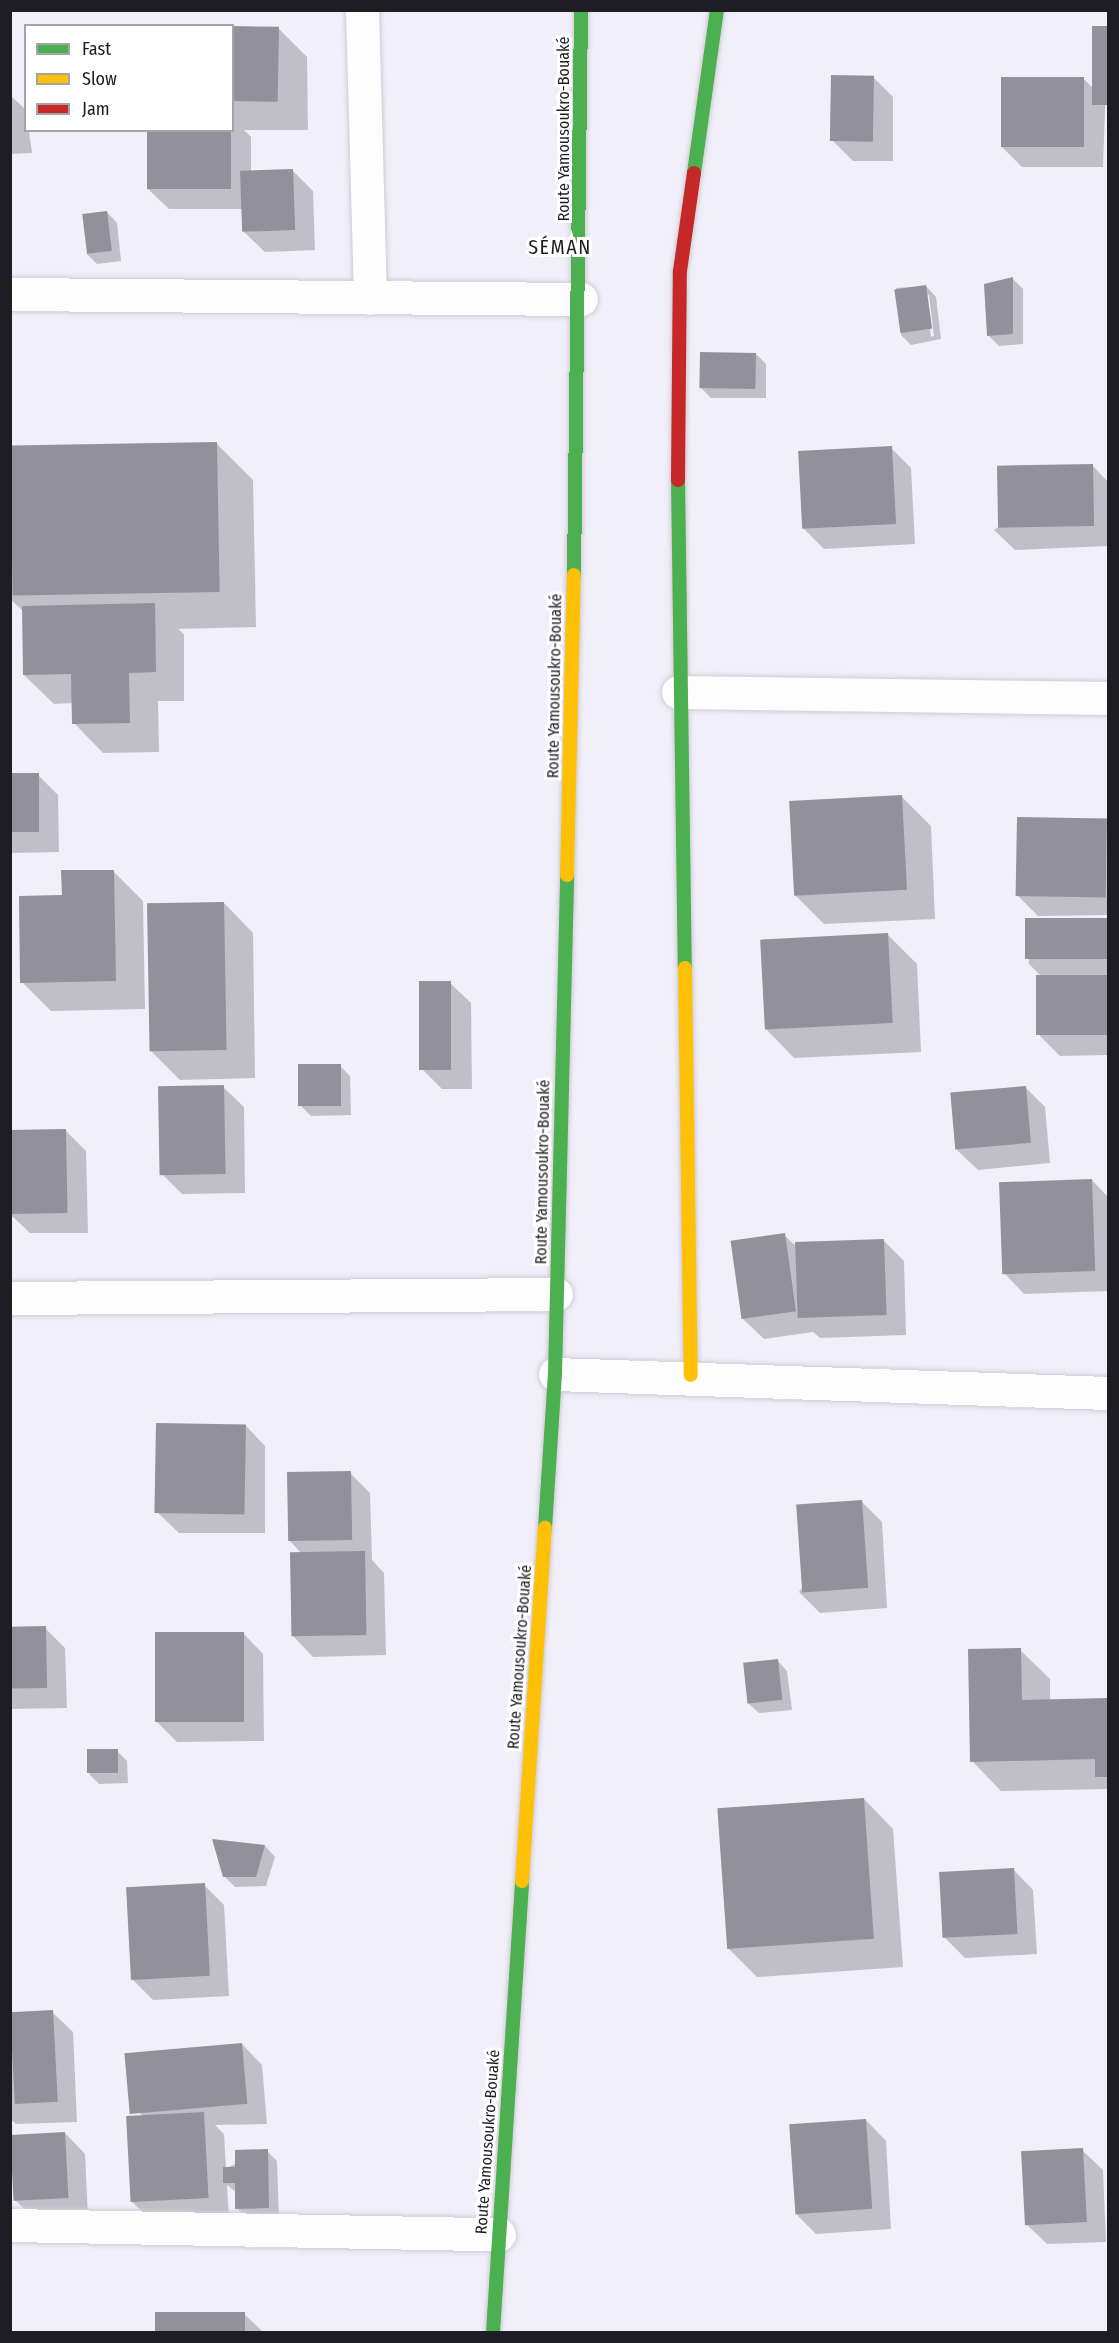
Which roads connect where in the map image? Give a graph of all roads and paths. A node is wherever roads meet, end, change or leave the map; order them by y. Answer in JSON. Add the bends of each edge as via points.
{"nodes":[{"id":1,"x":362,"y":10,"type":"edge"},
{"id":2,"x":581,"y":10,"type":"edge"},
{"id":3,"x":717,"y":10,"type":"edge"},
{"id":4,"x":10,"y":294,"type":"edge"},
{"id":5,"x":370,"y":298,"type":"junction"},
{"id":6,"x":581,"y":299,"type":"junction"},
{"id":7,"x":678,"y":692,"type":"junction"},
{"id":8,"x":1108,"y":699,"type":"edge"},
{"id":9,"x":556,"y":1294,"type":"junction"},
{"id":10,"x":10,"y":1298,"type":"edge"},
{"id":11,"x":555,"y":1374,"type":"junction"},
{"id":12,"x":691,"y":1375,"type":"junction"},
{"id":13,"x":1108,"y":1393,"type":"edge"},
{"id":14,"x":10,"y":2225,"type":"edge"},
{"id":15,"x":499,"y":2234,"type":"junction"},
{"id":16,"x":493,"y":2332,"type":"edge"}],
"edges":[{"from":1,"to":5,"type":"street"},
{"from":2,"to":6,"type":"main road","name":"Route Yamousoukro-Bouaké"},
{"from":3,"to":7,"type":"main road","via":[[680,271]]},
{"from":4,"to":5,"type":"street"},
{"from":5,"to":6,"type":"street"},
{"from":6,"to":9,"type":"main road","name":"Route Yamousoukro-Bouaké"},
{"from":7,"to":8,"type":"street"},
{"from":7,"to":12,"type":"main road"},
{"from":9,"to":10,"type":"street"},
{"from":9,"to":11,"type":"main road","name":"Route Yamousoukro-Bouaké"},
{"from":11,"to":12,"type":"street"},
{"from":11,"to":15,"type":"main road","name":"Route Yamousoukro-Bouaké"},
{"from":12,"to":13,"type":"street"},
{"from":14,"to":15,"type":"street"},
{"from":15,"to":16,"type":"main road","name":"Route Yamousoukro-Bouaké"}]}
